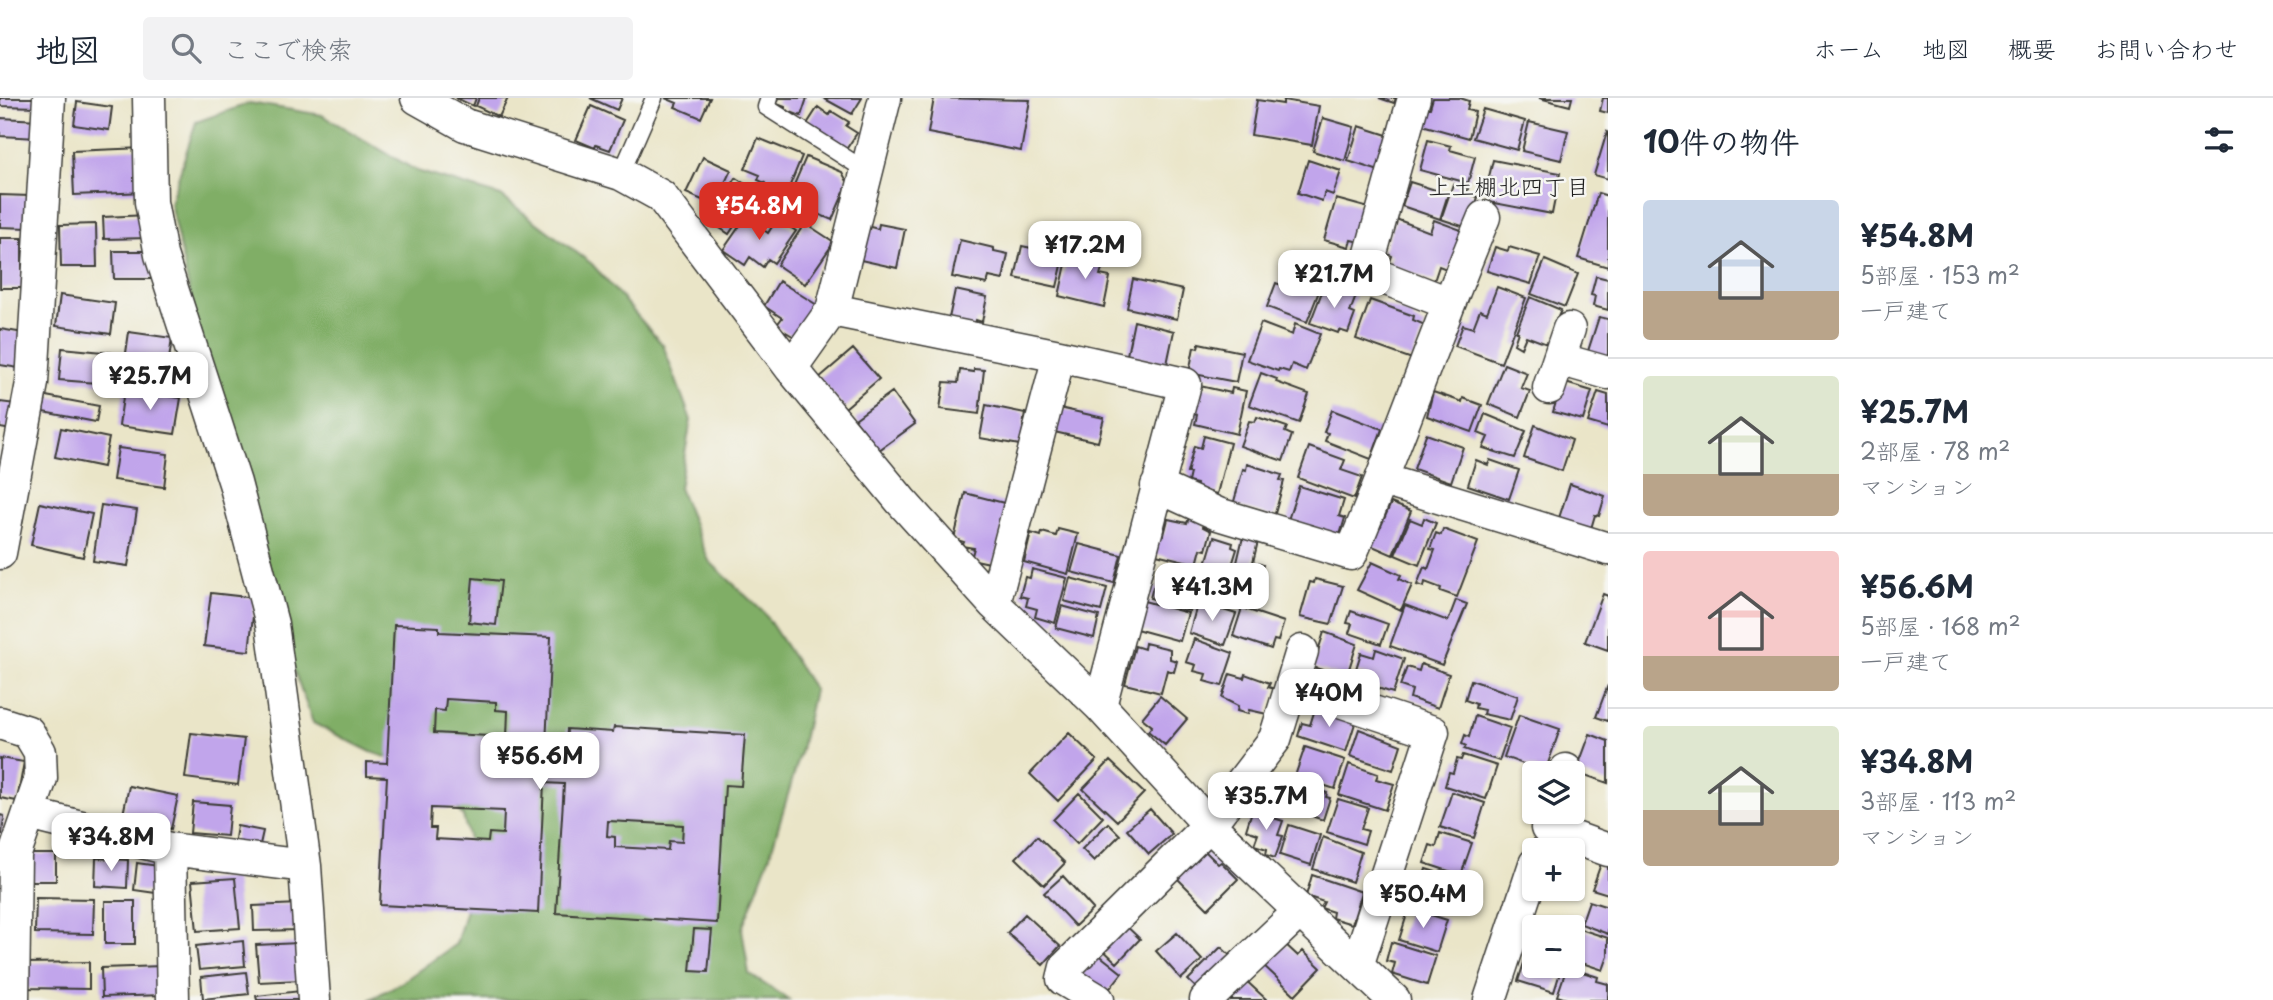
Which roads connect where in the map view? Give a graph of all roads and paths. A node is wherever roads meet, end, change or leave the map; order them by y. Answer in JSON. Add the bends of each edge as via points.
{"nodes":[{"id":1,"x":49,"y":98,"type":"edge"},
{"id":2,"x":149,"y":98,"type":"edge"},
{"id":3,"x":417,"y":98,"type":"edge"},
{"id":4,"x":654,"y":98,"type":"edge"},
{"id":5,"x":769,"y":98,"type":"edge"},
{"id":6,"x":885,"y":98,"type":"edge"},
{"id":7,"x":1415,"y":98,"type":"edge"},
{"id":8,"x":865,"y":170,"type":"junction"},
{"id":9,"x":621,"y":174,"type":"junction"},
{"id":10,"x":1484,"y":218,"type":"dead end"},
{"id":11,"x":1448,"y":303,"type":"junction"},
{"id":12,"x":832,"y":310,"type":"junction"},
{"id":13,"x":1569,"y":329,"type":"dead end"},
{"id":14,"x":1059,"y":355,"type":"junction"},
{"id":15,"x":792,"y":368,"type":"junction"},
{"id":16,"x":1608,"y":373,"type":"edge"},
{"id":17,"x":1383,"y":480,"type":"junction"},
{"id":18,"x":1157,"y":486,"type":"junction"},
{"id":19,"x":1608,"y":549,"type":"edge"},
{"id":20,"x":0,"y":552,"type":"edge"},
{"id":21,"x":994,"y":604,"type":"junction"},
{"id":22,"x":1302,"y":651,"type":"dead end"},
{"id":23,"x":1292,"y":685,"type":"junction"},
{"id":24,"x":1100,"y":706,"type":"junction"},
{"id":25,"x":0,"y":723,"type":"edge"},
{"id":26,"x":29,"y":814,"type":"junction"},
{"id":27,"x":1209,"y":825,"type":"junction"},
{"id":28,"x":1546,"y":830,"type":"edge"},
{"id":29,"x":170,"y":849,"type":"junction"},
{"id":30,"x":1608,"y":850,"type":"edge"},
{"id":31,"x":305,"y":866,"type":"junction"},
{"id":32,"x":1523,"y":901,"type":"edge"},
{"id":33,"x":1299,"y":912,"type":"junction"},
{"id":34,"x":1357,"y":963,"type":"junction"},
{"id":35,"x":13,"y":1000,"type":"edge"},
{"id":36,"x":173,"y":1000,"type":"edge"},
{"id":37,"x":314,"y":1000,"type":"edge"},
{"id":38,"x":1098,"y":1000,"type":"edge"},
{"id":39,"x":1206,"y":1000,"type":"edge"},
{"id":40,"x":1394,"y":1000,"type":"edge"},
{"id":41,"x":1490,"y":1000,"type":"edge"}],
"edges":[{"from":1,"to":20,"type":"street","via":[[32,383]]},
{"from":2,"to":31,"type":"street","via":[[152,202],[161,255],[235,483],[272,624]]},
{"from":3,"to":9,"type":"street","via":[[465,125]]},
{"from":4,"to":9,"type":"lane"},
{"from":5,"to":8,"type":"lane","via":[[766,107]]},
{"from":6,"to":8,"type":"street"},
{"from":7,"to":11,"type":"street","via":[[1366,271]]},
{"from":8,"to":12,"type":"street"},
{"from":9,"to":15,"type":"street","via":[[661,196]]},
{"from":10,"to":11,"type":"street"},
{"from":11,"to":17,"type":"street"},
{"from":12,"to":14,"type":"street"},
{"from":12,"to":15,"type":"street"},
{"from":13,"to":16,"type":"street","via":[[1554,373]]},
{"from":14,"to":18,"type":"street","via":[[1185,384]]},
{"from":14,"to":21,"type":"street"},
{"from":15,"to":21,"type":"street","via":[[901,501]]},
{"from":17,"to":18,"type":"street","via":[[1352,554],[1218,513]]},
{"from":17,"to":19,"type":"street"},
{"from":18,"to":24,"type":"street"},
{"from":21,"to":24,"type":"street"},
{"from":22,"to":23,"type":"street"},
{"from":23,"to":27,"type":"street","via":[[1275,739]]},
{"from":23,"to":34,"type":"street","via":[[1433,732]]},
{"from":24,"to":27,"type":"street"},
{"from":25,"to":26,"type":"street","via":[[28,732],[40,752],[41,778]]},
{"from":26,"to":29,"type":"street"},
{"from":26,"to":35,"type":"street","via":[[15,854]]},
{"from":27,"to":33,"type":"street"},
{"from":27,"to":38,"type":"street","via":[[1066,967],[1063,979]]},
{"from":28,"to":30,"type":"street"},
{"from":29,"to":31,"type":"street"},
{"from":29,"to":36,"type":"street"},
{"from":31,"to":37,"type":"street"},
{"from":32,"to":41,"type":"street"},
{"from":33,"to":34,"type":"street"},
{"from":33,"to":39,"type":"street"},
{"from":34,"to":40,"type":"street"}]}
